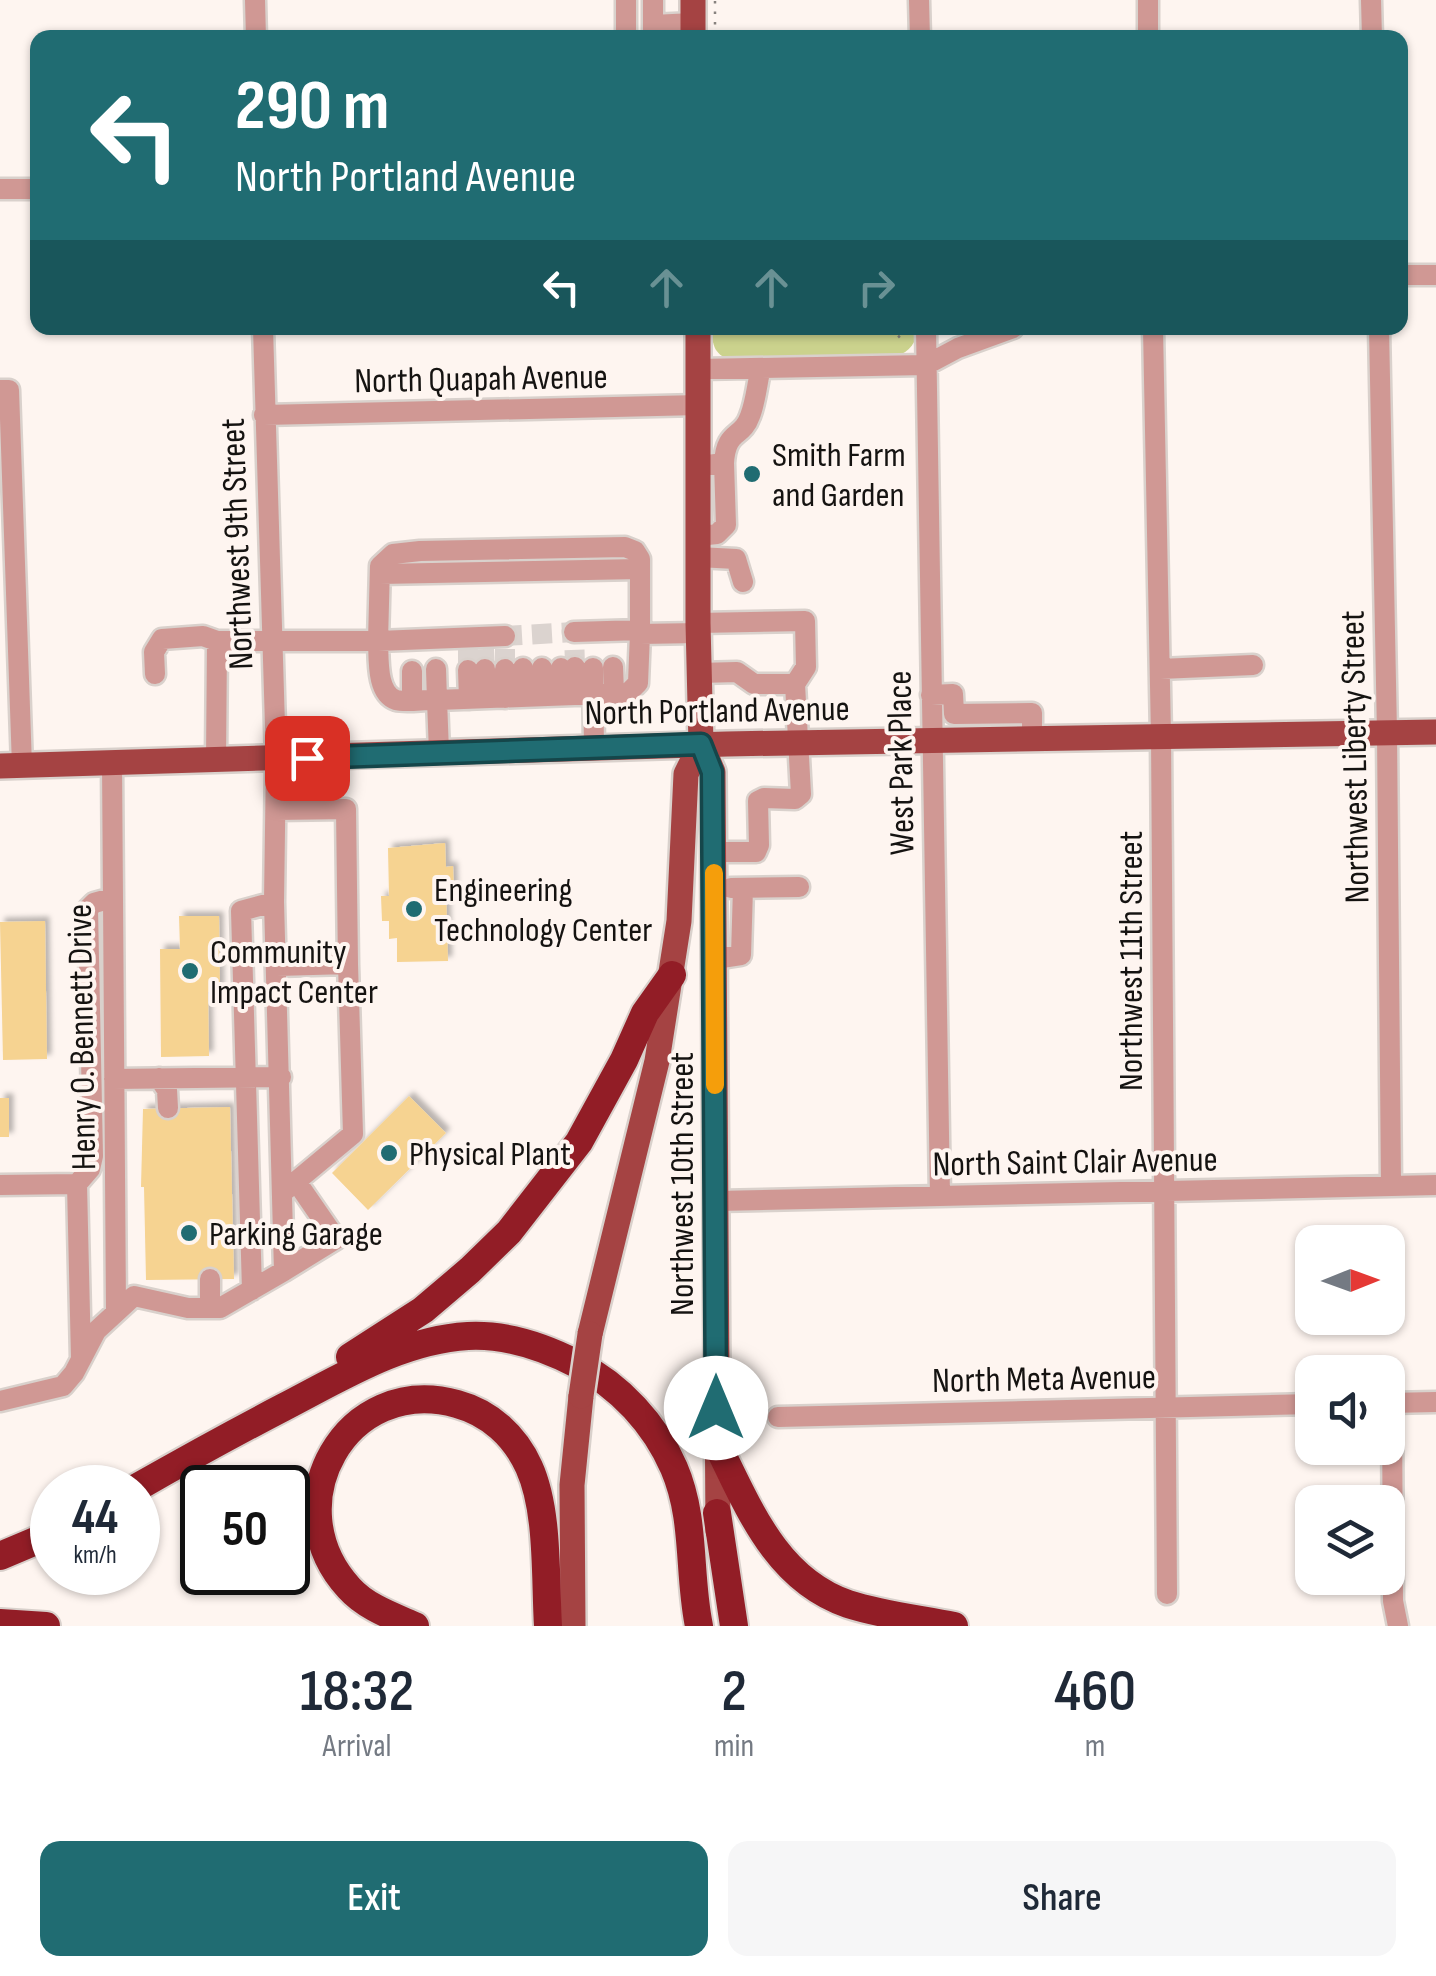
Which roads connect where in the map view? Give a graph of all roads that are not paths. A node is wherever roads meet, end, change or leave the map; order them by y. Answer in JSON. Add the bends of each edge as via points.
{"nodes":[{"id":1,"x":256,"y":0,"type":"edge"},
{"id":2,"x":626,"y":0,"type":"edge"},
{"id":3,"x":653,"y":0,"type":"edge"},
{"id":4,"x":919,"y":0,"type":"edge"},
{"id":5,"x":1148,"y":0,"type":"edge"},
{"id":6,"x":1371,"y":0,"type":"edge"},
{"id":7,"x":693,"y":20,"type":"edge"},
{"id":8,"x":256,"y":30,"type":"edge"},
{"id":9,"x":626,"y":30,"type":"dead end"},
{"id":10,"x":653,"y":30,"type":"edge"},
{"id":11,"x":657,"y":30,"type":"edge"},
{"id":12,"x":920,"y":30,"type":"edge"},
{"id":13,"x":1148,"y":30,"type":"edge"},
{"id":14,"x":1372,"y":30,"type":"edge"},
{"id":15,"x":0,"y":189,"type":"edge"},
{"id":16,"x":30,"y":189,"type":"edge"},
{"id":17,"x":1408,"y":275,"type":"edge"},
{"id":18,"x":1436,"y":275,"type":"edge"},
{"id":19,"x":263,"y":335,"type":"edge"},
{"id":20,"x":698,"y":335,"type":"edge"},
{"id":21,"x":926,"y":335,"type":"edge"},
{"id":22,"x":994,"y":335,"type":"edge"},
{"id":23,"x":1153,"y":335,"type":"edge"},
{"id":24,"x":1379,"y":335,"type":"edge"},
{"id":25,"x":926,"y":365,"type":"junction"},
{"id":26,"x":698,"y":368,"type":"junction"},
{"id":27,"x":761,"y":368,"type":"junction"},
{"id":28,"x":4,"y":390,"type":"edge"},
{"id":29,"x":699,"y":405,"type":"junction"},
{"id":30,"x":264,"y":416,"type":"junction"},
{"id":31,"x":711,"y":465,"type":"junction"},
{"id":32,"x":726,"y":525,"type":"junction"},
{"id":33,"x":698,"y":547,"type":"junction"},
{"id":34,"x":736,"y":559,"type":"junction"},
{"id":35,"x":743,"y":582,"type":"dead end"},
{"id":36,"x":698,"y":628,"type":"junction"},
{"id":37,"x":640,"y":632,"type":"junction"},
{"id":38,"x":217,"y":641,"type":"junction"},
{"id":39,"x":378,"y":641,"type":"junction"},
{"id":40,"x":272,"y":643,"type":"junction"},
{"id":41,"x":436,"y":652,"type":"junction"},
{"id":42,"x":540,"y":653,"type":"junction"},
{"id":43,"x":1254,"y":665,"type":"dead end"},
{"id":44,"x":1160,"y":669,"type":"junction"},
{"id":45,"x":412,"y":671,"type":"dead end"},
{"id":46,"x":699,"y":673,"type":"junction"},
{"id":47,"x":155,"y":674,"type":"dead end"},
{"id":48,"x":795,"y":684,"type":"junction"},
{"id":49,"x":932,"y":695,"type":"junction"},
{"id":50,"x":541,"y":696,"type":"junction"},
{"id":51,"x":412,"y":700,"type":"junction"},
{"id":52,"x":437,"y":700,"type":"junction"},
{"id":53,"x":967,"y":726,"type":"junction"},
{"id":54,"x":1436,"y":732,"type":"edge"},
{"id":55,"x":1387,"y":733,"type":"junction"},
{"id":56,"x":1161,"y":736,"type":"junction"},
{"id":57,"x":932,"y":740,"type":"junction"},
{"id":58,"x":800,"y":742,"type":"junction"},
{"id":59,"x":701,"y":744,"type":"junction"},
{"id":60,"x":594,"y":748,"type":"junction"},
{"id":61,"x":439,"y":752,"type":"junction"},
{"id":62,"x":276,"y":759,"type":"junction"},
{"id":63,"x":216,"y":760,"type":"junction"},
{"id":64,"x":112,"y":763,"type":"junction"},
{"id":65,"x":11,"y":766,"type":"edge"},
{"id":66,"x":276,"y":810,"type":"junction"},
{"id":67,"x":714,"y":852,"type":"junction"},
{"id":68,"x":799,"y":887,"type":"dead end"},
{"id":69,"x":714,"y":888,"type":"junction"},
{"id":70,"x":743,"y":888,"type":"junction"},
{"id":71,"x":112,"y":898,"type":"junction"},
{"id":72,"x":274,"y":902,"type":"junction"},
{"id":73,"x":714,"y":959,"type":"junction"},
{"id":74,"x":348,"y":964,"type":"junction"},
{"id":75,"x":276,"y":966,"type":"junction"},
{"id":76,"x":672,"y":975,"type":"junction"},
{"id":77,"x":245,"y":1077,"type":"junction"},
{"id":78,"x":280,"y":1077,"type":"junction"},
{"id":79,"x":114,"y":1078,"type":"junction"},
{"id":80,"x":159,"y":1078,"type":"junction"},
{"id":81,"x":168,"y":1108,"type":"dead end"},
{"id":82,"x":77,"y":1184,"type":"junction"},
{"id":83,"x":0,"y":1185,"type":"edge"},
{"id":84,"x":1391,"y":1186,"type":"junction"},
{"id":85,"x":1436,"y":1186,"type":"edge"},
{"id":86,"x":289,"y":1187,"type":"junction"},
{"id":87,"x":1164,"y":1191,"type":"junction"},
{"id":88,"x":940,"y":1196,"type":"junction"},
{"id":89,"x":716,"y":1200,"type":"junction"},
{"id":90,"x":284,"y":1271,"type":"junction"},
{"id":91,"x":210,"y":1279,"type":"dead end"},
{"id":92,"x":252,"y":1290,"type":"junction"},
{"id":93,"x":210,"y":1308,"type":"junction"},
{"id":94,"x":116,"y":1310,"type":"junction"},
{"id":95,"x":80,"y":1360,"type":"junction"},
{"id":96,"x":0,"y":1401,"type":"edge"},
{"id":97,"x":1436,"y":1402,"type":"edge"},
{"id":98,"x":1405,"y":1403,"type":"edge"},
{"id":99,"x":1295,"y":1404,"type":"edge"},
{"id":100,"x":1164,"y":1408,"type":"junction"},
{"id":101,"x":778,"y":1417,"type":"dead end"},
{"id":102,"x":716,"y":1442,"type":"junction"},
{"id":103,"x":196,"y":1453,"type":"junction"},
{"id":104,"x":1391,"y":1465,"type":"edge"},
{"id":105,"x":160,"y":1474,"type":"edge"},
{"id":106,"x":718,"y":1512,"type":"joint"},
{"id":107,"x":30,"y":1543,"type":"edge"},
{"id":108,"x":0,"y":1556,"type":"edge"},
{"id":109,"x":559,"y":1589,"type":"junction"},
{"id":110,"x":1167,"y":1594,"type":"dead end"},
{"id":111,"x":717,"y":1622,"type":"edge"},
{"id":112,"x":0,"y":1623,"type":"edge"},
{"id":113,"x":46,"y":1626,"type":"edge"},
{"id":114,"x":415,"y":1626,"type":"edge"},
{"id":115,"x":548,"y":1626,"type":"edge"},
{"id":116,"x":573,"y":1626,"type":"edge"},
{"id":117,"x":954,"y":1626,"type":"edge"},
{"id":118,"x":1398,"y":1626,"type":"edge"}],
"edges":[{"from":1,"to":8,"type":"street"},
{"from":2,"to":9,"type":"street"},
{"from":3,"to":10,"type":"street"},
{"from":4,"to":12,"type":"street"},
{"from":5,"to":13,"type":"street"},
{"from":6,"to":14,"type":"street"},
{"from":7,"to":11,"type":"street"},
{"from":15,"to":16,"type":"street"},
{"from":17,"to":18,"type":"street"},
{"from":19,"to":30,"type":"street","name":"Northwest 9th Street"},
{"from":20,"to":26,"type":"main road","name":"Northwest 10th Street"},
{"from":21,"to":25,"type":"street","name":"West Park Place"},
{"from":22,"to":25,"type":"street"},
{"from":23,"to":44,"type":"street","name":"Northwest 11th Street"},
{"from":24,"to":55,"type":"street","name":"Northwest Liberty Street"},
{"from":25,"to":27,"type":"street"},
{"from":25,"to":49,"type":"street","name":"West Park Place"},
{"from":26,"to":27,"type":"street"},
{"from":26,"to":29,"type":"main road","name":"Northwest 10th Street"},
{"from":27,"to":31,"type":"street","via":[[745,427]]},
{"from":28,"to":65,"type":"street"},
{"from":29,"to":30,"type":"street","name":"North Quapah Avenue"},
{"from":29,"to":31,"type":"main road","name":"Northwest 10th Street"},
{"from":30,"to":40,"type":"street","name":"Northwest 9th Street"},
{"from":31,"to":32,"type":"street"},
{"from":31,"to":33,"type":"main road","name":"Northwest 10th Street"},
{"from":32,"to":33,"type":"street"},
{"from":32,"to":34,"type":"street","via":[[739,544]]},
{"from":33,"to":34,"type":"street"},
{"from":33,"to":36,"type":"main road","name":"Northwest 10th Street"},
{"from":34,"to":35,"type":"street"},
{"from":36,"to":37,"type":"street"},
{"from":36,"to":46,"type":"main road","name":"Northwest 10th Street"},
{"from":36,"to":48,"type":"street","via":[[805,621],[806,667]]},
{"from":37,"to":39,"type":"street","via":[[635,551],[586,546],[393,554],[380,566]]},
{"from":37,"to":42,"type":"street"},
{"from":37,"to":50,"type":"street","via":[[638,683],[628,693]]},
{"from":38,"to":40,"type":"street"},
{"from":38,"to":47,"type":"street","via":[[162,639],[154,652]]},
{"from":38,"to":63,"type":"street"},
{"from":39,"to":40,"type":"street"},
{"from":39,"to":41,"type":"street"},
{"from":39,"to":51,"type":"street","via":[[381,681],[397,700]]},
{"from":40,"to":62,"type":"street","name":"Northwest 9th Street"},
{"from":41,"to":42,"type":"street"},
{"from":41,"to":52,"type":"street"},
{"from":42,"to":50,"type":"street"},
{"from":42,"to":50,"type":"street"},
{"from":42,"to":50,"type":"street"},
{"from":42,"to":50,"type":"street"},
{"from":42,"to":50,"type":"street"},
{"from":43,"to":44,"type":"street"},
{"from":44,"to":56,"type":"street","name":"Northwest 11th Street"},
{"from":45,"to":51,"type":"street"},
{"from":46,"to":48,"type":"street","via":[[737,672],[754,684]]},
{"from":46,"to":59,"type":"main road","name":"Northwest 10th Street"},
{"from":48,"to":58,"type":"street"},
{"from":49,"to":53,"type":"street","via":[[953,694],[954,714]]},
{"from":49,"to":57,"type":"street","name":"West Park Place"},
{"from":50,"to":52,"type":"street"},
{"from":50,"to":60,"type":"street"},
{"from":51,"to":52,"type":"street"},
{"from":52,"to":61,"type":"street"},
{"from":53,"to":56,"type":"main road","name":"North Portland Avenue","via":[[1032,738]]},
{"from":53,"to":57,"type":"main road","name":"North Portland Avenue"},
{"from":54,"to":55,"type":"main road","name":"North Portland Avenue"},
{"from":55,"to":56,"type":"main road","name":"North Portland Avenue"},
{"from":55,"to":84,"type":"street","name":"Northwest Liberty Street"},
{"from":56,"to":87,"type":"street","name":"Northwest 11th Street"},
{"from":57,"to":58,"type":"main road","name":"North Portland Avenue"},
{"from":57,"to":88,"type":"street","name":"West Park Place"},
{"from":58,"to":59,"type":"main road","name":"North Portland Avenue"},
{"from":58,"to":67,"type":"street","via":[[802,794],[758,801],[756,852]]},
{"from":59,"to":60,"type":"main road","name":"North Portland Avenue"},
{"from":59,"to":67,"type":"main road","name":"Northwest 10th Street","via":[[712,772]]},
{"from":59,"to":76,"type":"main road","name":"Northwest 10th Street","via":[[686,774]]},
{"from":60,"to":61,"type":"main road","name":"North Portland Avenue"},
{"from":61,"to":62,"type":"main road","name":"North Portland Avenue"},
{"from":62,"to":63,"type":"main road","name":"North Portland Avenue"},
{"from":62,"to":66,"type":"street","name":"Northwest 9th Street"},
{"from":63,"to":64,"type":"main road","name":"North Portland Avenue"},
{"from":64,"to":65,"type":"main road","name":"North Portland Avenue"},
{"from":64,"to":71,"type":"street","name":"Henry O. Bennett Drive"},
{"from":66,"to":72,"type":"street","name":"Northwest 9th Street"},
{"from":66,"to":74,"type":"street","via":[[346,809]]},
{"from":67,"to":69,"type":"main road","name":"Northwest 10th Street"},
{"from":68,"to":70,"type":"street"},
{"from":69,"to":70,"type":"street"},
{"from":69,"to":73,"type":"main road","name":"Northwest 10th Street"},
{"from":70,"to":73,"type":"street","via":[[741,956]]},
{"from":71,"to":79,"type":"street","name":"Henry O. Bennett Drive"},
{"from":71,"to":82,"type":"street","via":[[88,908],[93,1156]]},
{"from":72,"to":75,"type":"street","name":"Northwest 9th Street"},
{"from":72,"to":77,"type":"street","via":[[241,912]]},
{"from":73,"to":89,"type":"main road","name":"Northwest 10th Street"},
{"from":74,"to":75,"type":"street"},
{"from":74,"to":86,"type":"street","via":[[353,1134]]},
{"from":75,"to":78,"type":"street","name":"Northwest 9th Street"},
{"from":76,"to":103,"type":"highway","via":[[644,1013],[578,1142],[509,1232],[423,1310]]},
{"from":76,"to":109,"type":"main road","name":"Northwest 10th Street","bridge":true,"via":[[658,1061],[590,1334]]},
{"from":77,"to":78,"type":"street"},
{"from":77,"to":80,"type":"street"},
{"from":77,"to":92,"type":"street"},
{"from":78,"to":86,"type":"street","name":"Northwest 9th Street"},
{"from":79,"to":80,"type":"street"},
{"from":79,"to":94,"type":"street","name":"Henry O. Bennett Drive"},
{"from":80,"to":81,"type":"street"},
{"from":82,"to":83,"type":"street"},
{"from":82,"to":95,"type":"street"},
{"from":84,"to":85,"type":"street","name":"North Saint Clair Avenue"},
{"from":84,"to":87,"type":"street","name":"North Saint Clair Avenue"},
{"from":86,"to":90,"type":"street","name":"Northwest 9th Street"},
{"from":86,"to":90,"type":"street","via":[[336,1239]]},
{"from":87,"to":88,"type":"street","name":"North Saint Clair Avenue"},
{"from":87,"to":100,"type":"street","name":"Northwest 11th Street"},
{"from":88,"to":89,"type":"street","name":"North Saint Clair Avenue"},
{"from":89,"to":102,"type":"main road","name":"Northwest 10th Street"},
{"from":90,"to":92,"type":"street"},
{"from":91,"to":93,"type":"street"},
{"from":92,"to":93,"type":"street"},
{"from":93,"to":94,"type":"street","via":[[134,1296]]},
{"from":94,"to":95,"type":"street"},
{"from":95,"to":96,"type":"street","via":[[63,1386]]},
{"from":97,"to":98,"type":"street"},
{"from":99,"to":100,"type":"street","name":"North Meta Avenue"},
{"from":100,"to":101,"type":"street","name":"North Meta Avenue"},
{"from":100,"to":110,"type":"street","name":"Northwest 11th Street"},
{"from":102,"to":106,"type":"main road","name":"Northwest 10th Street"},
{"from":102,"to":117,"type":"highway","via":[[761,1532],[802,1578],[849,1604]]},
{"from":103,"to":105,"type":"highway"},
{"from":103,"to":111,"type":"highway","via":[[407,1347],[470,1336],[534,1346],[598,1374],[659,1440],[674,1467]]},
{"from":104,"to":118,"type":"street"},
{"from":106,"to":111,"type":"highway"},
{"from":107,"to":108,"type":"highway"},
{"from":109,"to":114,"type":"highway","via":[[530,1469],[508,1433],[452,1402],[386,1406],[349,1430],[327,1462],[316,1506],[318,1529],[351,1590]]},
{"from":109,"to":115,"type":"highway"},
{"from":109,"to":116,"type":"main road","name":"Northwest 10th Street"},
{"from":112,"to":113,"type":"highway"}]}
